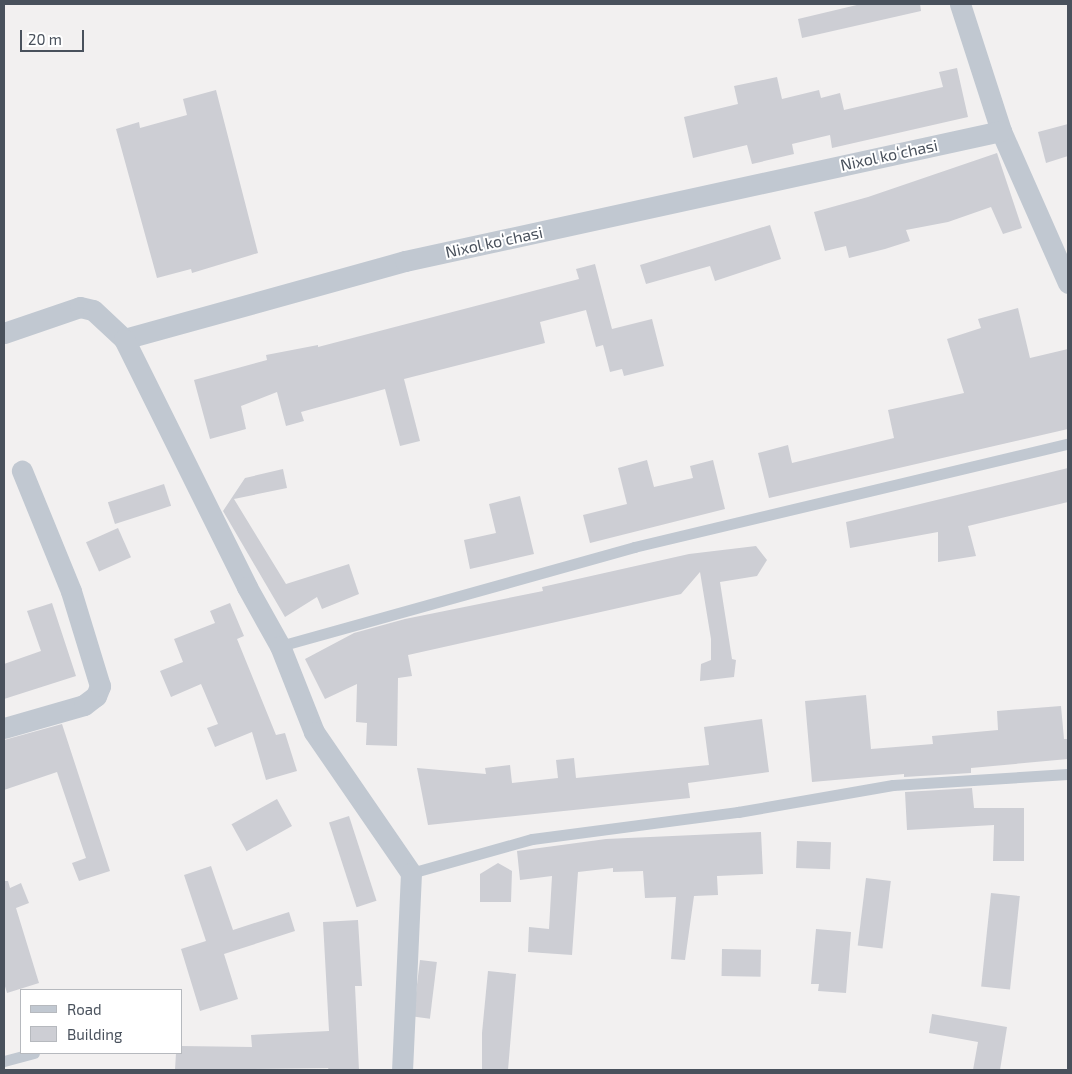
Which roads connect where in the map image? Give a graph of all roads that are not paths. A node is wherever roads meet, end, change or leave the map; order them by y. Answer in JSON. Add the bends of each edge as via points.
{"nodes":[{"id":1,"x":960,"y":4,"type":"edge"},
{"id":2,"x":1001,"y":131,"type":"junction"},
{"id":3,"x":1068,"y":283,"type":"edge"},
{"id":4,"x":4,"y":334,"type":"edge"},
{"id":5,"x":124,"y":339,"type":"junction"},
{"id":6,"x":1068,"y":444,"type":"edge"},
{"id":7,"x":22,"y":471,"type":"dead end"},
{"id":8,"x":280,"y":646,"type":"junction"},
{"id":9,"x":4,"y":728,"type":"edge"},
{"id":10,"x":1068,"y":774,"type":"edge"},
{"id":11,"x":410,"y":873,"type":"junction"},
{"id":12,"x":31,"y":1054,"type":"edge"},
{"id":13,"x":4,"y":1062,"type":"edge"},
{"id":14,"x":402,"y":1070,"type":"edge"}],
"edges":[{"from":1,"to":2,"type":"street"},
{"from":2,"to":3,"type":"street"},
{"from":2,"to":5,"type":"street","name":"Nixol koʻchasi","via":[[405,261]]},
{"from":4,"to":5,"type":"street","via":[[80,307],[93,310]]},
{"from":5,"to":8,"type":"street"},
{"from":6,"to":8,"type":"lane","via":[[634,547]]},
{"from":7,"to":9,"type":"street","via":[[71,591],[100,686],[96,696],[84,705]]},
{"from":8,"to":11,"type":"street","via":[[314,732]]},
{"from":10,"to":11,"type":"lane","via":[[893,785],[738,812],[532,839]]},
{"from":11,"to":14,"type":"street"},
{"from":12,"to":13,"type":"lane"}]}
